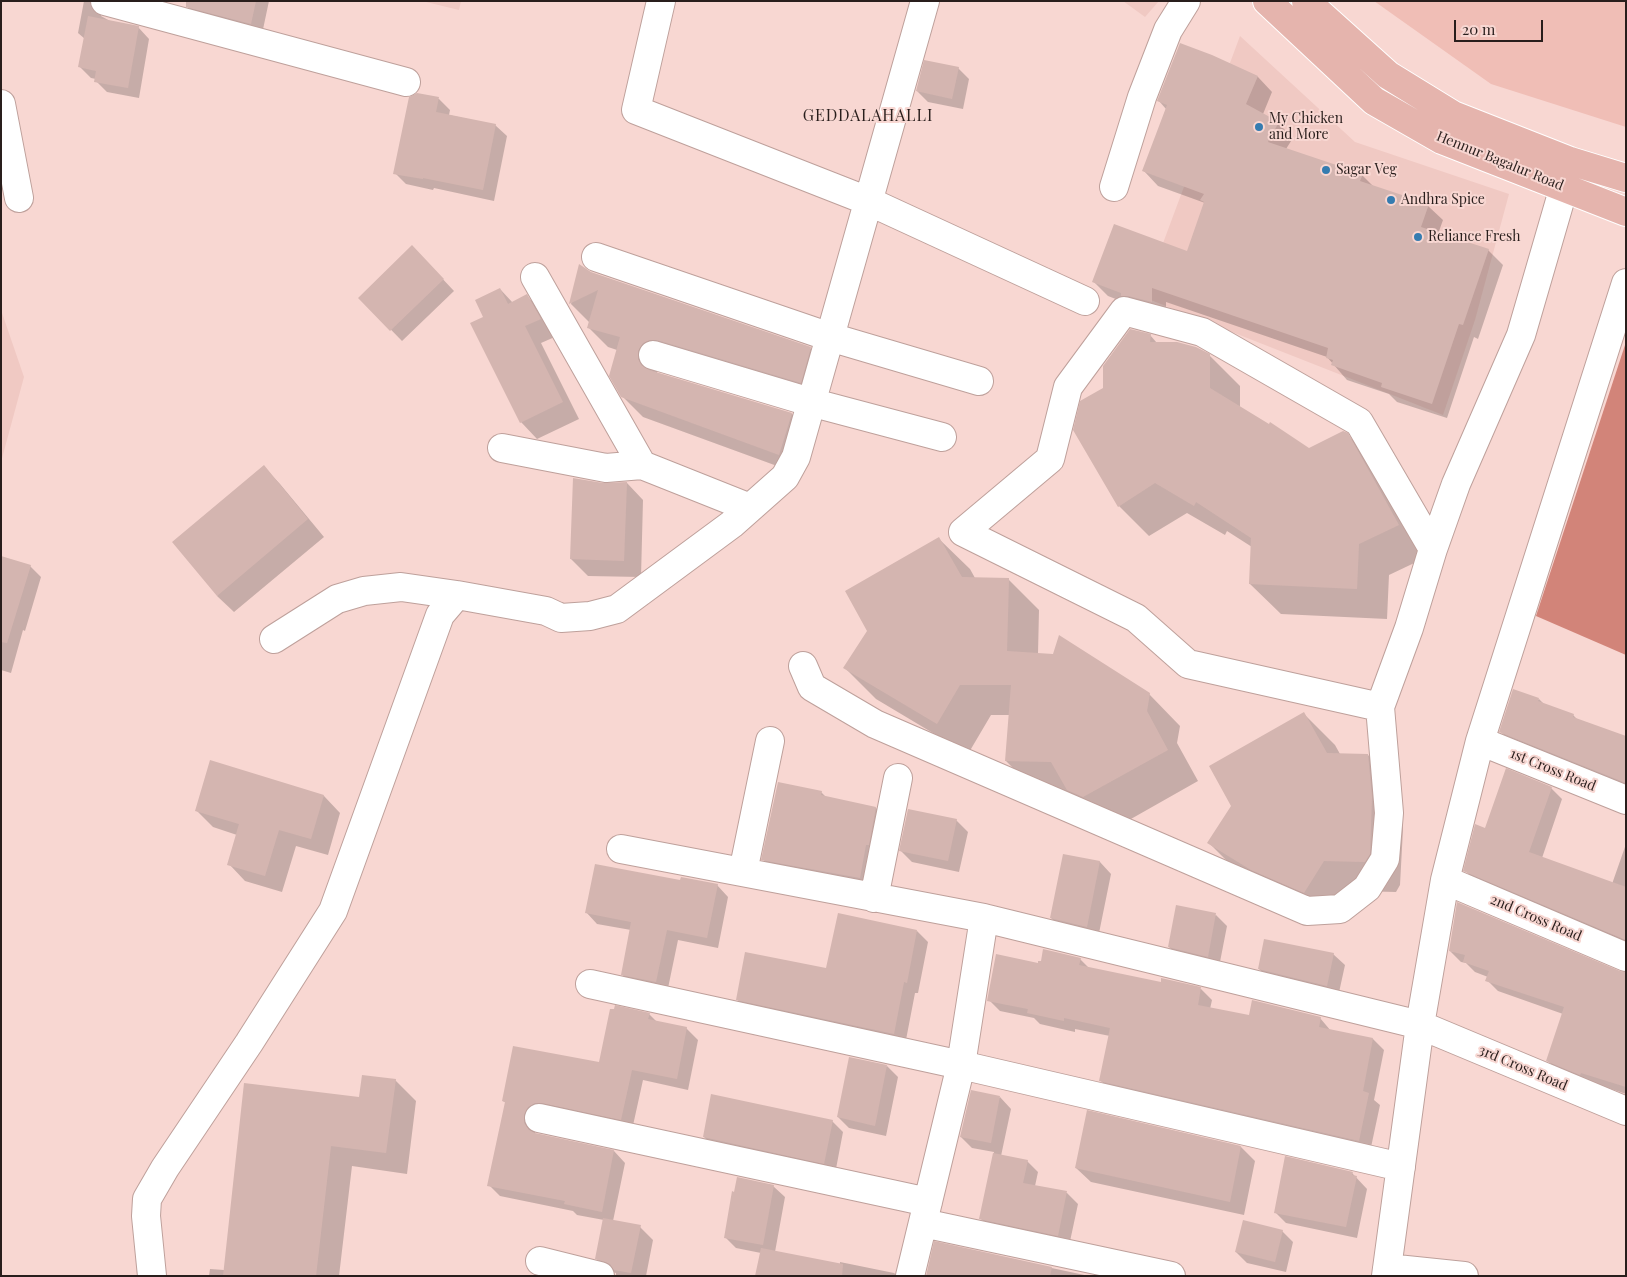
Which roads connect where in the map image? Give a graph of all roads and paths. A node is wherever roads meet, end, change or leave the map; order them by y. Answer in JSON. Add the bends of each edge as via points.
{"nodes":[{"id":1,"x":105,"y":1,"type":"edge"},
{"id":2,"x":661,"y":1,"type":"edge"},
{"id":3,"x":925,"y":1,"type":"edge"},
{"id":4,"x":1186,"y":1,"type":"edge"},
{"id":5,"x":1267,"y":1,"type":"edge"},
{"id":6,"x":1306,"y":1,"type":"edge"},
{"id":7,"x":406,"y":82,"type":"dead end"},
{"id":8,"x":1,"y":104,"type":"edge"},
{"id":9,"x":1626,"y":178,"type":"edge"},
{"id":10,"x":1114,"y":187,"type":"dead end"},
{"id":11,"x":1564,"y":187,"type":"junction"},
{"id":12,"x":19,"y":198,"type":"dead end"},
{"id":13,"x":868,"y":201,"type":"junction"},
{"id":14,"x":1626,"y":212,"type":"edge"},
{"id":15,"x":596,"y":257,"type":"dead end"},
{"id":16,"x":535,"y":277,"type":"dead end"},
{"id":17,"x":1626,"y":283,"type":"edge"},
{"id":18,"x":1085,"y":302,"type":"dead end"},
{"id":19,"x":830,"y":337,"type":"junction"},
{"id":20,"x":653,"y":354,"type":"dead end"},
{"id":21,"x":979,"y":381,"type":"dead end"},
{"id":22,"x":810,"y":402,"type":"junction"},
{"id":23,"x":942,"y":437,"type":"dead end"},
{"id":24,"x":502,"y":448,"type":"dead end"},
{"id":25,"x":642,"y":465,"type":"junction"},
{"id":26,"x":750,"y":508,"type":"junction"},
{"id":27,"x":1433,"y":549,"type":"junction"},
{"id":28,"x":457,"y":595,"type":"junction"},
{"id":29,"x":274,"y":639,"type":"dead end"},
{"id":30,"x":803,"y":666,"type":"dead end"},
{"id":31,"x":1380,"y":707,"type":"junction"},
{"id":32,"x":770,"y":741,"type":"dead end"},
{"id":33,"x":1480,"y":741,"type":"junction"},
{"id":34,"x":898,"y":778,"type":"dead end"},
{"id":35,"x":1626,"y":800,"type":"edge"},
{"id":36,"x":621,"y":849,"type":"dead end"},
{"id":37,"x":743,"y":872,"type":"junction"},
{"id":38,"x":1445,"y":880,"type":"junction"},
{"id":39,"x":874,"y":898,"type":"junction"},
{"id":40,"x":984,"y":918,"type":"junction"},
{"id":41,"x":1626,"y":957,"type":"edge"},
{"id":42,"x":590,"y":984,"type":"dead end"},
{"id":43,"x":1420,"y":1024,"type":"junction"},
{"id":44,"x":961,"y":1065,"type":"junction"},
{"id":45,"x":1626,"y":1111,"type":"edge"},
{"id":46,"x":539,"y":1118,"type":"dead end"},
{"id":47,"x":1401,"y":1167,"type":"junction"},
{"id":48,"x":926,"y":1213,"type":"junction"},
{"id":49,"x":540,"y":1261,"type":"dead end"},
{"id":50,"x":1387,"y":1272,"type":"edge"},
{"id":51,"x":152,"y":1276,"type":"edge"},
{"id":52,"x":600,"y":1276,"type":"edge"},
{"id":53,"x":910,"y":1276,"type":"edge"},
{"id":54,"x":1171,"y":1276,"type":"edge"},
{"id":55,"x":1464,"y":1276,"type":"edge"}],
"edges":[{"from":1,"to":7,"type":"street"},
{"from":2,"to":13,"type":"street","via":[[636,110]]},
{"from":3,"to":13,"type":"street"},
{"from":4,"to":10,"type":"street","via":[[1168,30],[1142,97]]},
{"from":5,"to":11,"type":"main road","name":"Hennur Bagalur Road","via":[[1374,101],[1442,140]]},
{"from":6,"to":9,"type":"main road","name":"Hennur Bagalur Road","via":[[1388,76],[1453,115],[1570,161]]},
{"from":8,"to":12,"type":"street"},
{"from":11,"to":14,"type":"main road","name":"Hennur Bagalur Road"},
{"from":11,"to":27,"type":"street","via":[[1521,335],[1456,484]]},
{"from":13,"to":18,"type":"street"},
{"from":13,"to":19,"type":"street"},
{"from":15,"to":19,"type":"street"},
{"from":16,"to":25,"type":"street"},
{"from":17,"to":33,"type":"street"},
{"from":19,"to":21,"type":"street"},
{"from":19,"to":22,"type":"street"},
{"from":20,"to":22,"type":"street"},
{"from":22,"to":23,"type":"street"},
{"from":22,"to":26,"type":"street","via":[[796,456],[785,477]]},
{"from":24,"to":25,"type":"street","via":[[606,468]]},
{"from":25,"to":26,"type":"street"},
{"from":26,"to":28,"type":"street","via":[[617,609],[590,616],[562,618]]},
{"from":27,"to":31,"type":"street"},
{"from":27,"to":31,"type":"street","via":[[1359,422],[1202,332],[1124,311],[1068,387],[1050,459],[963,532],[1136,618],[1188,664]]},
{"from":28,"to":29,"type":"street","via":[[402,587],[364,591],[336,599]]},
{"from":28,"to":51,"type":"street","via":[[435,626],[333,911],[147,1199]]},
{"from":30,"to":31,"type":"street","via":[[812,687],[875,724],[1307,911],[1340,909],[1367,888],[1385,859],[1389,813]]},
{"from":32,"to":37,"type":"street"},
{"from":33,"to":35,"type":"street","name":"1st Cross Road"},
{"from":33,"to":38,"type":"street"},
{"from":34,"to":39,"type":"street"},
{"from":36,"to":37,"type":"street","name":"3rd Cross Road"},
{"from":37,"to":39,"type":"street","name":"3rd Cross Road"},
{"from":38,"to":41,"type":"street","name":"2nd Cross Road"},
{"from":38,"to":43,"type":"street"},
{"from":39,"to":40,"type":"street","name":"3rd Cross Road"},
{"from":40,"to":43,"type":"street","name":"3rd Cross Road"},
{"from":40,"to":44,"type":"street"},
{"from":42,"to":44,"type":"street"},
{"from":43,"to":45,"type":"street","name":"3rd Cross Road"},
{"from":43,"to":47,"type":"street"},
{"from":44,"to":47,"type":"street"},
{"from":44,"to":48,"type":"street"},
{"from":46,"to":48,"type":"street"},
{"from":47,"to":50,"type":"street"},
{"from":48,"to":53,"type":"street"},
{"from":48,"to":54,"type":"street"},
{"from":49,"to":52,"type":"street"},
{"from":50,"to":55,"type":"street"}]}
